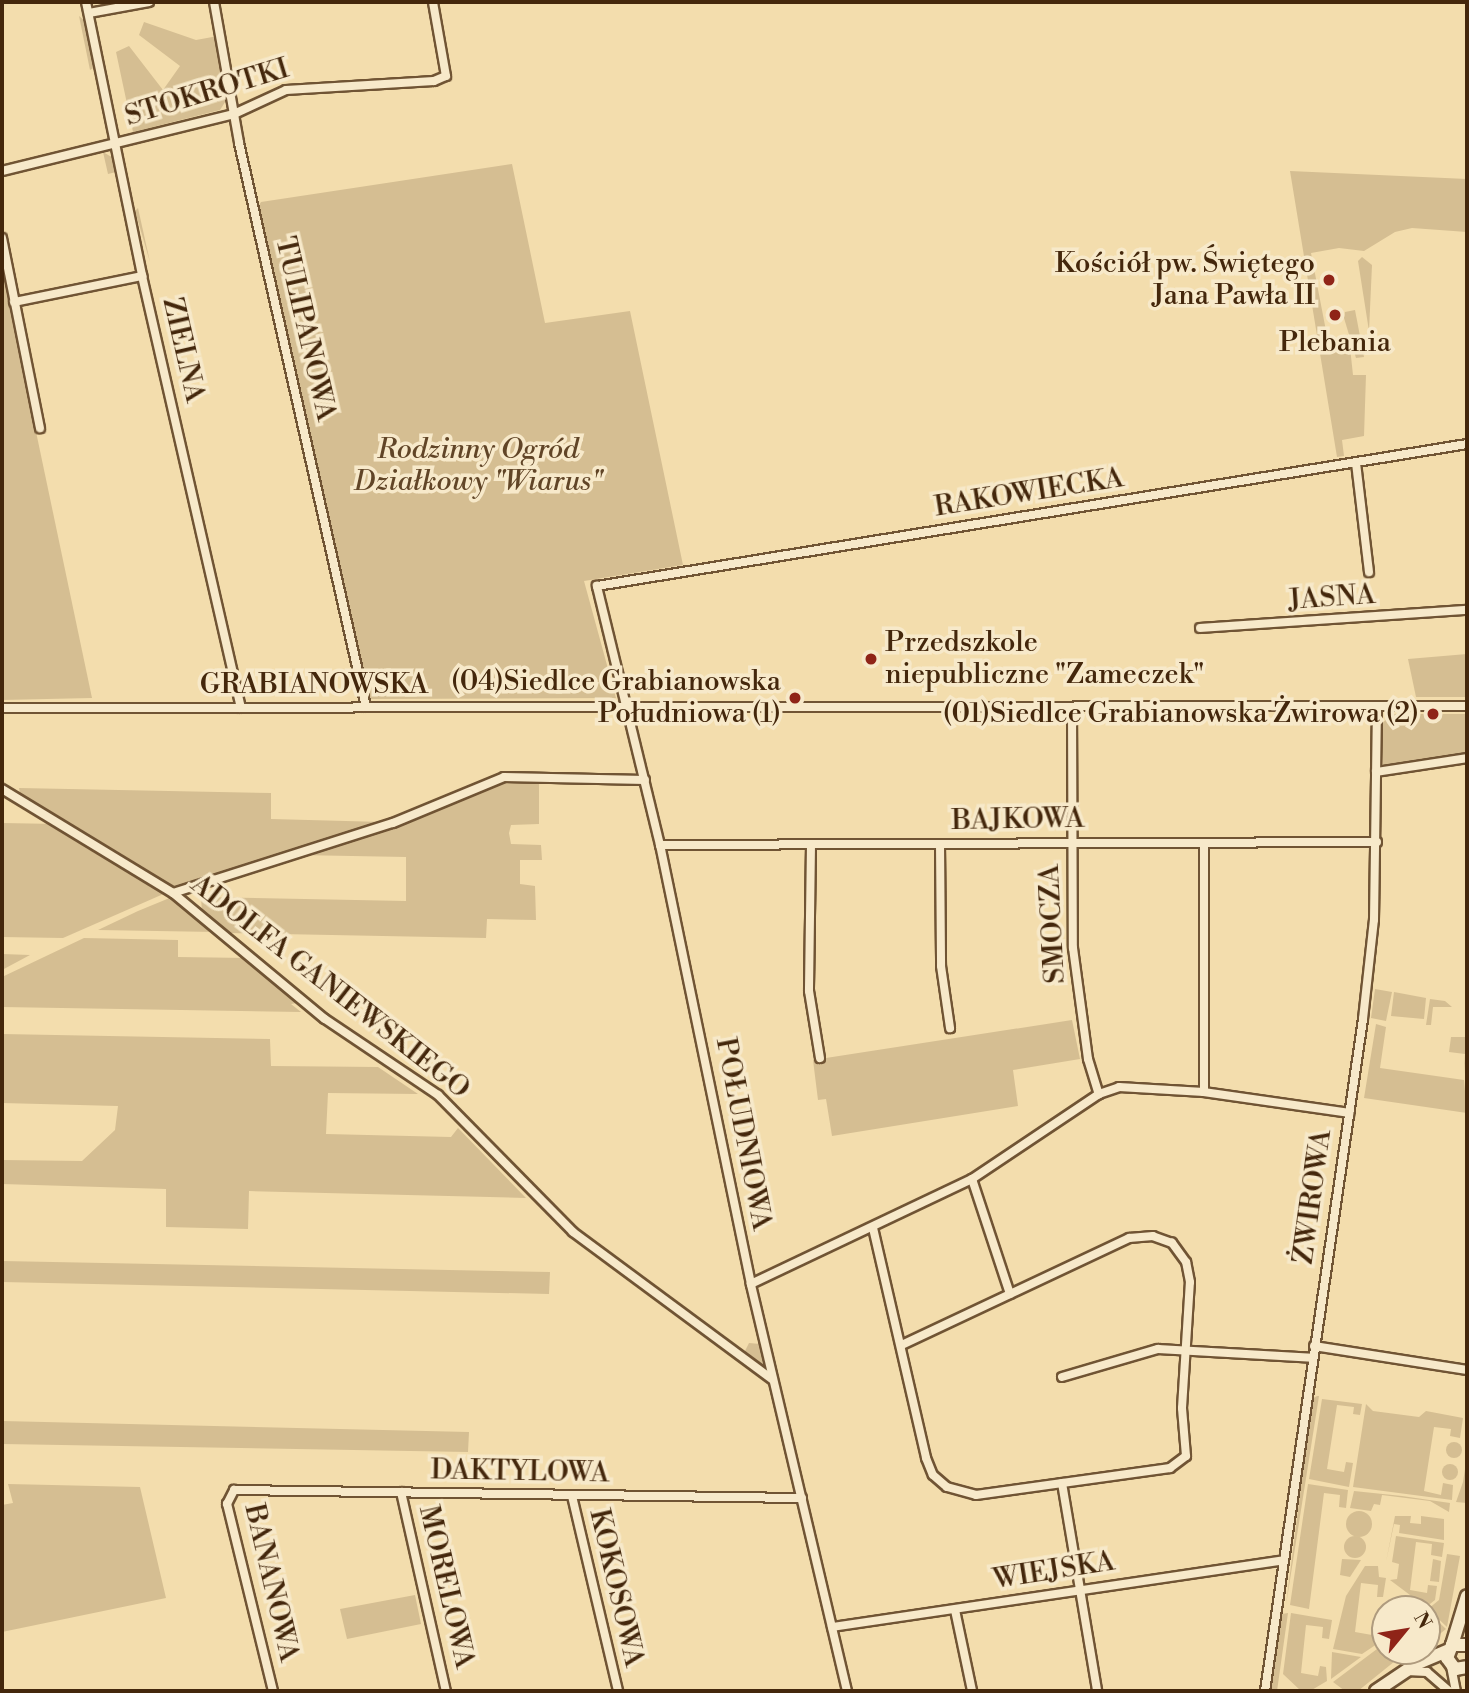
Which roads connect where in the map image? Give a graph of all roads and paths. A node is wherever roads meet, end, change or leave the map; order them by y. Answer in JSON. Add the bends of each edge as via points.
{"nodes":[{"id":1,"x":86,"y":2,"type":"edge"},
{"id":2,"x":149,"y":2,"type":"edge"},
{"id":3,"x":214,"y":2,"type":"edge"},
{"id":4,"x":433,"y":2,"type":"edge"},
{"id":5,"x":89,"y":13,"type":"junction"},
{"id":6,"x":234,"y":114,"type":"junction"},
{"id":7,"x":116,"y":145,"type":"junction"},
{"id":8,"x":2,"y":171,"type":"edge"},
{"id":9,"x":2,"y":238,"type":"edge"},
{"id":10,"x":142,"y":276,"type":"junction"},
{"id":11,"x":14,"y":302,"type":"junction"},
{"id":12,"x":40,"y":428,"type":"dead end"},
{"id":13,"x":1467,"y":444,"type":"edge"},
{"id":14,"x":1356,"y":463,"type":"junction"},
{"id":15,"x":1369,"y":572,"type":"dead end"},
{"id":16,"x":597,"y":586,"type":"joint"},
{"id":17,"x":1467,"y":610,"type":"edge"},
{"id":18,"x":1200,"y":628,"type":"dead end"},
{"id":19,"x":1467,"y":706,"type":"edge"},
{"id":20,"x":366,"y":707,"type":"junction"},
{"id":21,"x":629,"y":707,"type":"junction"},
{"id":22,"x":1072,"y":707,"type":"junction"},
{"id":23,"x":1377,"y":707,"type":"junction"},
{"id":24,"x":2,"y":708,"type":"edge"},
{"id":25,"x":241,"y":708,"type":"junction"},
{"id":26,"x":1467,"y":758,"type":"edge"},
{"id":27,"x":1376,"y":772,"type":"junction"},
{"id":28,"x":646,"y":779,"type":"junction"},
{"id":29,"x":2,"y":789,"type":"edge"},
{"id":30,"x":1072,"y":842,"type":"junction"},
{"id":31,"x":1377,"y":842,"type":"junction"},
{"id":32,"x":1204,"y":843,"type":"junction"},
{"id":33,"x":940,"y":844,"type":"junction"},
{"id":34,"x":660,"y":845,"type":"junction"},
{"id":35,"x":811,"y":845,"type":"junction"},
{"id":36,"x":173,"y":893,"type":"junction"},
{"id":37,"x":950,"y":1028,"type":"dead end"},
{"id":38,"x":820,"y":1058,"type":"dead end"},
{"id":39,"x":1205,"y":1092,"type":"junction"},
{"id":40,"x":1099,"y":1094,"type":"junction"},
{"id":41,"x":1349,"y":1113,"type":"junction"},
{"id":42,"x":972,"y":1179,"type":"junction"},
{"id":43,"x":873,"y":1228,"type":"junction"},
{"id":44,"x":751,"y":1284,"type":"junction"},
{"id":45,"x":1010,"y":1294,"type":"junction"},
{"id":46,"x":902,"y":1345,"type":"junction"},
{"id":47,"x":1314,"y":1346,"type":"junction"},
{"id":48,"x":1184,"y":1348,"type":"junction"},
{"id":49,"x":1312,"y":1358,"type":"junction"},
{"id":50,"x":1467,"y":1370,"type":"edge"},
{"id":51,"x":1062,"y":1377,"type":"dead end"},
{"id":52,"x":772,"y":1379,"type":"junction"},
{"id":53,"x":1062,"y":1483,"type":"junction"},
{"id":54,"x":237,"y":1489,"type":"joint"},
{"id":55,"x":401,"y":1492,"type":"junction"},
{"id":56,"x":572,"y":1496,"type":"junction"},
{"id":57,"x":802,"y":1498,"type":"junction"},
{"id":58,"x":1283,"y":1560,"type":"junction"},
{"id":59,"x":1079,"y":1590,"type":"junction"},
{"id":60,"x":1467,"y":1597,"type":"edge"},
{"id":61,"x":955,"y":1610,"type":"junction"},
{"id":62,"x":832,"y":1627,"type":"junction"},
{"id":63,"x":1458,"y":1656,"type":"edge"},
{"id":64,"x":1404,"y":1671,"type":"junction"},
{"id":65,"x":272,"y":1691,"type":"edge"},
{"id":66,"x":446,"y":1691,"type":"edge"},
{"id":67,"x":618,"y":1691,"type":"edge"},
{"id":68,"x":847,"y":1691,"type":"edge"},
{"id":69,"x":972,"y":1691,"type":"edge"},
{"id":70,"x":1097,"y":1691,"type":"edge"},
{"id":71,"x":1265,"y":1691,"type":"edge"},
{"id":72,"x":1376,"y":1691,"type":"edge"},
{"id":73,"x":1454,"y":1691,"type":"edge"}],
"edges":[{"from":1,"to":5,"type":"street","name":"ZIELNA"},
{"from":2,"to":5,"type":"street"},
{"from":3,"to":6,"type":"street","name":"TULIPANOWA"},
{"from":4,"to":6,"type":"street","name":"STOKROTKI","via":[[446,76],[434,81],[307,85]]},
{"from":5,"to":7,"type":"street","name":"ZIELNA"},
{"from":6,"to":7,"type":"street","name":"STOKROTKI"},
{"from":6,"to":20,"type":"street","name":"TULIPANOWA"},
{"from":7,"to":8,"type":"street","name":"STOKROTKI"},
{"from":7,"to":10,"type":"street","name":"ZIELNA"},
{"from":9,"to":11,"type":"street"},
{"from":10,"to":11,"type":"street"},
{"from":10,"to":25,"type":"street","name":"ZIELNA"},
{"from":11,"to":12,"type":"street"},
{"from":13,"to":14,"type":"street","name":"RAKOWIECKA"},
{"from":14,"to":15,"type":"street"},
{"from":14,"to":16,"type":"street","name":"RAKOWIECKA"},
{"from":16,"to":21,"type":"street","name":"POŁUDNIOWA"},
{"from":17,"to":18,"type":"street","name":"JASNA"},
{"from":19,"to":23,"type":"street","name":"GRABIANOWSKA"},
{"from":20,"to":21,"type":"street","name":"GRABIANOWSKA"},
{"from":20,"to":25,"type":"street","name":"GRABIANOWSKA"},
{"from":21,"to":22,"type":"street","name":"GRABIANOWSKA"},
{"from":21,"to":28,"type":"street","name":"POŁUDNIOWA"},
{"from":22,"to":23,"type":"street","name":"GRABIANOWSKA"},
{"from":22,"to":30,"type":"street","name":"SMOCZA"},
{"from":23,"to":27,"type":"street","name":"ŻWIROWA"},
{"from":24,"to":25,"type":"street","name":"GRABIANOWSKA"},
{"from":26,"to":27,"type":"street"},
{"from":27,"to":31,"type":"street","name":"ŻWIROWA"},
{"from":28,"to":34,"type":"street","name":"POŁUDNIOWA"},
{"from":28,"to":36,"type":"street","via":[[504,777],[393,823]]},
{"from":29,"to":36,"type":"street","name":"ADOLFA GANIEWSKIEGO"},
{"from":30,"to":32,"type":"street","name":"BAJKOWA"},
{"from":30,"to":33,"type":"street","name":"BAJKOWA"},
{"from":30,"to":40,"type":"street","name":"SMOCZA","via":[[1073,948],[1088,1059]]},
{"from":31,"to":32,"type":"street","name":"BAJKOWA"},
{"from":31,"to":41,"type":"street","name":"ŻWIROWA","via":[[1374,920]]},
{"from":32,"to":39,"type":"street"},
{"from":33,"to":35,"type":"street","name":"BAJKOWA"},
{"from":33,"to":37,"type":"street","via":[[941,967]]},
{"from":34,"to":35,"type":"street","name":"BAJKOWA"},
{"from":34,"to":44,"type":"street","name":"POŁUDNIOWA"},
{"from":35,"to":38,"type":"street","via":[[809,991]]},
{"from":36,"to":52,"type":"street","name":"ADOLFA GANIEWSKIEGO","via":[[325,1019],[438,1095],[573,1232]]},
{"from":39,"to":40,"type":"street","via":[[1144,1085]]},
{"from":39,"to":41,"type":"street"},
{"from":40,"to":42,"type":"street"},
{"from":41,"to":47,"type":"street","name":"ŻWIROWA"},
{"from":42,"to":43,"type":"street"},
{"from":42,"to":45,"type":"street"},
{"from":43,"to":44,"type":"street"},
{"from":43,"to":46,"type":"street"},
{"from":44,"to":52,"type":"street","name":"POŁUDNIOWA"},
{"from":45,"to":46,"type":"street"},
{"from":45,"to":48,"type":"street","via":[[1129,1238],[1153,1236],[1172,1243],[1186,1262],[1190,1282]]},
{"from":46,"to":53,"type":"street","via":[[926,1458],[940,1482],[976,1495]]},
{"from":47,"to":49,"type":"street","name":"ŻWIROWA"},
{"from":47,"to":50,"type":"street"},
{"from":48,"to":49,"type":"street"},
{"from":48,"to":51,"type":"street","via":[[1158,1349]]},
{"from":48,"to":53,"type":"street","via":[[1182,1408],[1187,1451],[1182,1462],[1170,1468]]},
{"from":49,"to":58,"type":"street","name":"ŻWIROWA"},
{"from":52,"to":57,"type":"street","name":"POŁUDNIOWA"},
{"from":53,"to":59,"type":"street"},
{"from":54,"to":55,"type":"street","name":"DAKTYLOWA"},
{"from":54,"to":65,"type":"street","name":"BANANOWA","via":[[230,1493],[227,1504]]},
{"from":55,"to":56,"type":"street","name":"DAKTYLOWA"},
{"from":55,"to":66,"type":"street","name":"MORELOWA"},
{"from":56,"to":57,"type":"street","name":"DAKTYLOWA"},
{"from":56,"to":67,"type":"street","name":"KOKOSOWA"},
{"from":57,"to":62,"type":"street","name":"POŁUDNIOWA"},
{"from":58,"to":59,"type":"street","name":"WIEJSKA"},
{"from":58,"to":71,"type":"street","name":"ŻWIROWA"},
{"from":59,"to":61,"type":"street","name":"WIEJSKA"},
{"from":59,"to":70,"type":"street"},
{"from":60,"to":63,"type":"main road"},
{"from":61,"to":62,"type":"street","name":"WIEJSKA"},
{"from":61,"to":69,"type":"street"},
{"from":62,"to":68,"type":"street","name":"POŁUDNIOWA"},
{"from":63,"to":64,"type":"main road","via":[[1418,1663]]},
{"from":63,"to":73,"type":"street"},
{"from":64,"to":72,"type":"main road"},
{"from":64,"to":73,"type":"street","via":[[1427,1672]]}]}
